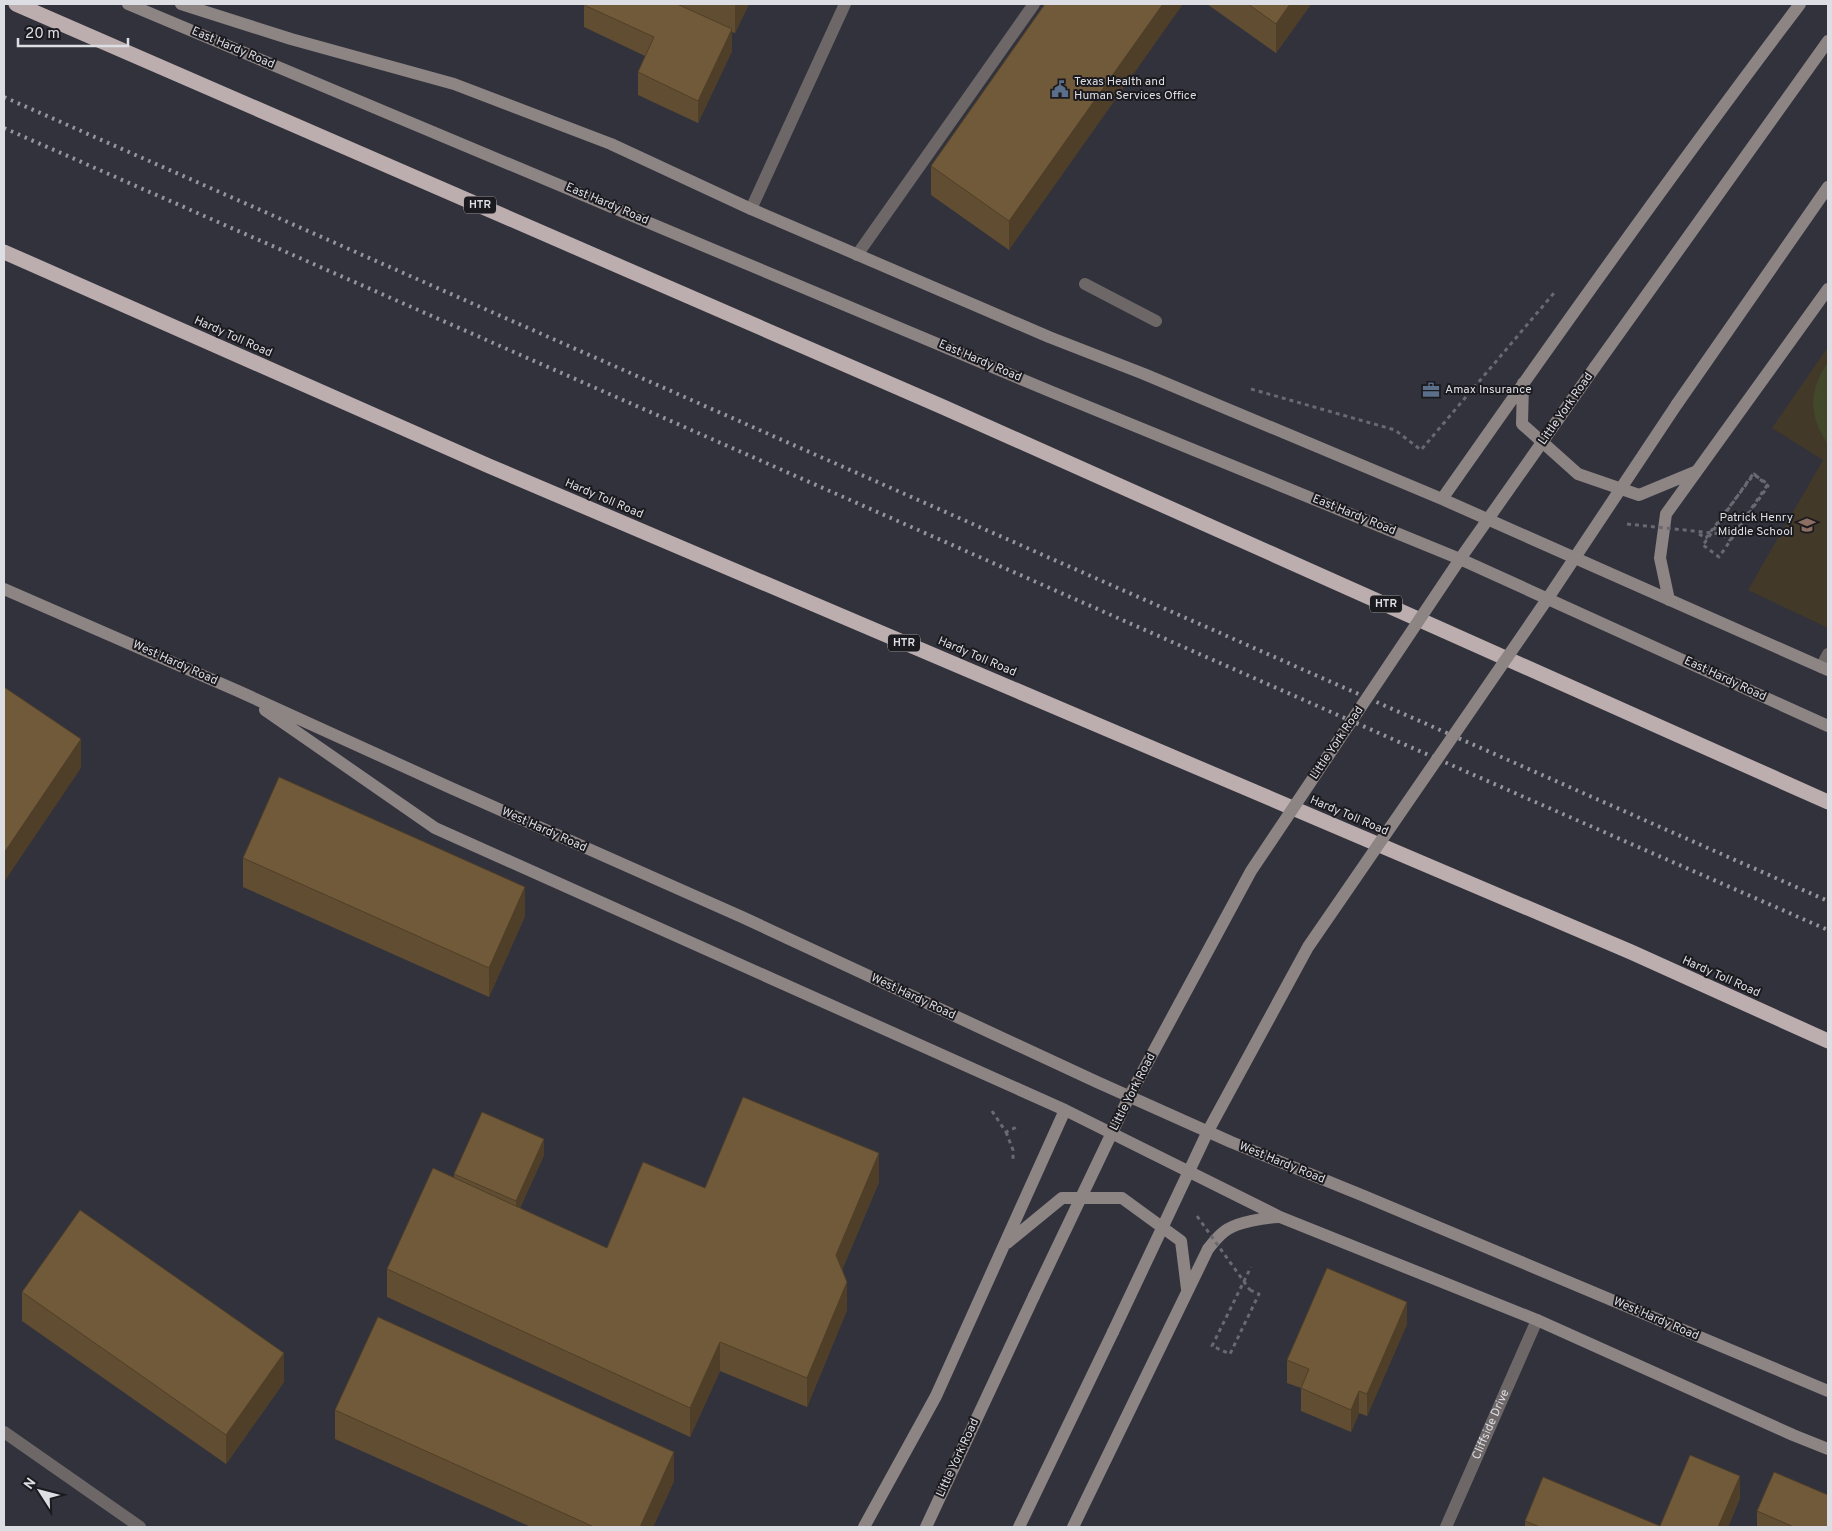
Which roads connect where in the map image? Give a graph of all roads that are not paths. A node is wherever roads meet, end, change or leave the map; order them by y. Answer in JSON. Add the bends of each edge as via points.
{"nodes":[{"id":1,"x":16,"y":4,"type":"edge"},
{"id":2,"x":128,"y":4,"type":"edge"},
{"id":3,"x":181,"y":4,"type":"edge"},
{"id":4,"x":845,"y":4,"type":"edge"},
{"id":5,"x":1034,"y":4,"type":"edge"},
{"id":6,"x":1800,"y":4,"type":"edge"},
{"id":7,"x":1828,"y":41,"type":"edge"},
{"id":8,"x":1828,"y":187,"type":"edge"},
{"id":9,"x":751,"y":209,"type":"junction"},
{"id":10,"x":4,"y":252,"type":"edge"},
{"id":11,"x":857,"y":255,"type":"junction"},
{"id":12,"x":1086,"y":284,"type":"dead end"},
{"id":13,"x":1828,"y":289,"type":"edge"},
{"id":14,"x":1156,"y":321,"type":"dead end"},
{"id":15,"x":1523,"y":383,"type":"junction"},
{"id":16,"x":1697,"y":471,"type":"junction"},
{"id":17,"x":1442,"y":499,"type":"junction"},
{"id":18,"x":1460,"y":559,"type":"junction"},
{"id":19,"x":4,"y":588,"type":"edge"},
{"id":20,"x":1548,"y":598,"type":"junction"},
{"id":21,"x":1669,"y":600,"type":"junction"},
{"id":22,"x":1828,"y":654,"type":"edge"},
{"id":23,"x":1825,"y":669,"type":"edge"},
{"id":24,"x":238,"y":691,"type":"junction"},
{"id":25,"x":1828,"y":726,"type":"edge"},
{"id":26,"x":1828,"y":802,"type":"edge"},
{"id":27,"x":1828,"y":1042,"type":"edge"},
{"id":28,"x":1129,"y":1097,"type":"junction"},
{"id":29,"x":1065,"y":1110,"type":"junction"},
{"id":30,"x":1208,"y":1131,"type":"junction"},
{"id":31,"x":1280,"y":1217,"type":"junction"},
{"id":32,"x":1003,"y":1246,"type":"junction"},
{"id":33,"x":1187,"y":1289,"type":"junction"},
{"id":34,"x":1538,"y":1320,"type":"junction"},
{"id":35,"x":1828,"y":1391,"type":"edge"},
{"id":36,"x":4,"y":1432,"type":"edge"},
{"id":37,"x":1828,"y":1449,"type":"edge"},
{"id":38,"x":140,"y":1527,"type":"edge"},
{"id":39,"x":864,"y":1527,"type":"edge"},
{"id":40,"x":926,"y":1527,"type":"edge"},
{"id":41,"x":1019,"y":1527,"type":"edge"},
{"id":42,"x":1073,"y":1527,"type":"edge"},
{"id":43,"x":1446,"y":1527,"type":"edge"}],
"edges":[{"from":1,"to":26,"type":"highway","number":"HTR","via":[[934,403]]},
{"from":2,"to":18,"type":"main road","name":"East Hardy Road","via":[[1052,392]]},
{"from":3,"to":9,"type":"main road","via":[[291,39],[454,84],[610,144]]},
{"from":4,"to":9,"type":"street"},
{"from":5,"to":11,"type":"street"},
{"from":6,"to":15,"type":"main road","via":[[1720,109]]},
{"from":7,"to":18,"type":"main road","name":"Little York Road","bridge":true},
{"from":8,"to":20,"type":"main road","bridge":true,"via":[[1677,404]]},
{"from":9,"to":11,"type":"main road"},
{"from":10,"to":27,"type":"highway","name":"Hardy Toll Road","number":"HTR","via":[[489,466],[1603,941]]},
{"from":11,"to":17,"type":"main road"},
{"from":12,"to":14,"type":"street"},
{"from":13,"to":16,"type":"main road"},
{"from":15,"to":16,"type":"main road","via":[[1522,424],[1578,474],[1639,495]]},
{"from":15,"to":17,"type":"main road"},
{"from":16,"to":21,"type":"main road","via":[[1666,514],[1660,558]]},
{"from":17,"to":21,"type":"main road"},
{"from":18,"to":20,"type":"main road","name":"East Hardy Road"},
{"from":18,"to":28,"type":"main road","name":"Little York Road","bridge":true,"via":[[1251,871]]},
{"from":19,"to":24,"type":"main road","name":"West Hardy Road"},
{"from":20,"to":25,"type":"main road","name":"East Hardy Road"},
{"from":20,"to":30,"type":"main road","bridge":true,"via":[[1308,947]]},
{"from":21,"to":23,"type":"main road"},
{"from":22,"to":23,"type":"street"},
{"from":24,"to":28,"type":"main road","name":"West Hardy Road","via":[[742,917]]},
{"from":24,"to":29,"type":"main road","via":[[435,828]]},
{"from":28,"to":30,"type":"main road","name":"West Hardy Road"},
{"from":28,"to":40,"type":"main road","name":"Little York Road","bridge":true},
{"from":29,"to":31,"type":"main road"},
{"from":29,"to":32,"type":"main road"},
{"from":30,"to":35,"type":"main road","name":"West Hardy Road"},
{"from":30,"to":41,"type":"main road","bridge":true},
{"from":31,"to":33,"type":"main road","via":[[1263,1218],[1229,1228],[1218,1236]]},
{"from":31,"to":34,"type":"main road"},
{"from":32,"to":33,"type":"main road","via":[[1062,1198],[1122,1198],[1181,1241]]},
{"from":32,"to":39,"type":"main road","via":[[936,1396]]},
{"from":33,"to":42,"type":"main road"},
{"from":34,"to":37,"type":"main road"},
{"from":34,"to":43,"type":"street","name":"Cliffside Drive"},
{"from":36,"to":38,"type":"street"}]}
